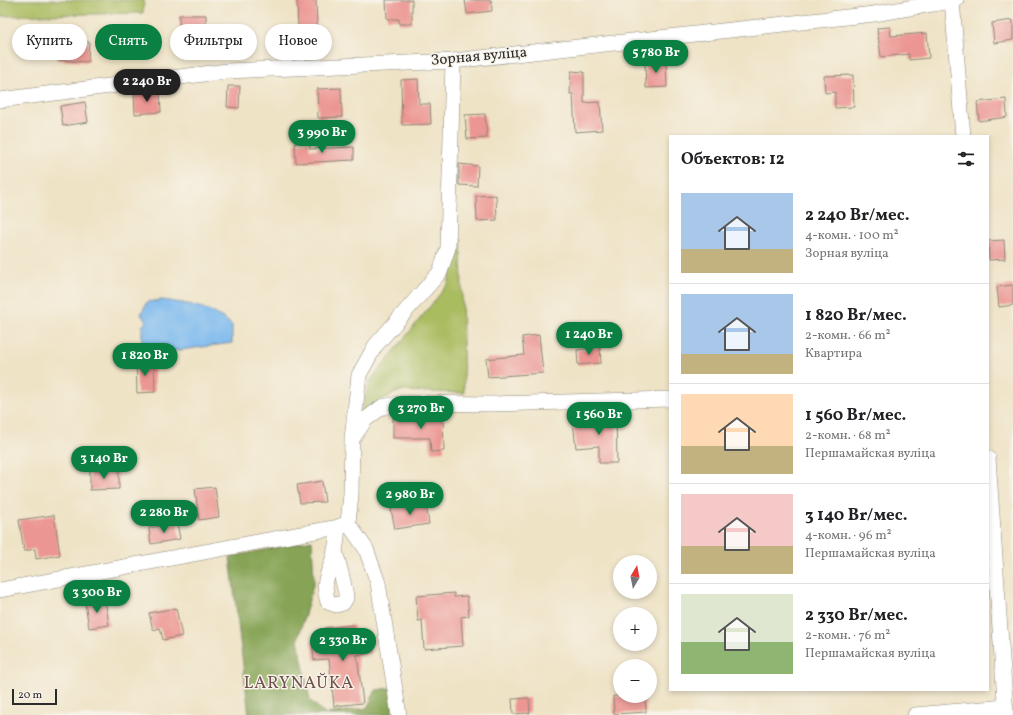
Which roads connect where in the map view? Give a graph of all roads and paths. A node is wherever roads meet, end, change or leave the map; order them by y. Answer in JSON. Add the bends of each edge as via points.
{"nodes":[{"id":1,"x":954,"y":0,"type":"edge"},
{"id":2,"x":452,"y":61,"type":"junction"},
{"id":3,"x":0,"y":100,"type":"edge"},
{"id":4,"x":963,"y":135,"type":"edge"},
{"id":5,"x":669,"y":399,"type":"edge"},
{"id":6,"x":352,"y":440,"type":"junction"},
{"id":7,"x":989,"y":473,"type":"edge"},
{"id":8,"x":343,"y":525,"type":"junction"},
{"id":9,"x":335,"y":551,"type":"dead end"},
{"id":10,"x":0,"y":590,"type":"edge"},
{"id":11,"x":1005,"y":711,"type":"edge"},
{"id":12,"x":399,"y":715,"type":"edge"},
{"id":13,"x":915,"y":715,"type":"edge"}],
"edges":[{"from":1,"to":2,"type":"street","name":"Зорная вуліца","via":[[874,14]]},
{"from":1,"to":4,"type":"street"},
{"from":2,"to":3,"type":"street","name":"Зорная вуліца","via":[[227,71]]},
{"from":2,"to":6,"type":"street","via":[[448,248],[440,272],[375,346],[359,375]]},
{"from":5,"to":6,"type":"street","via":[[499,404],[404,403],[382,407],[366,419]]},
{"from":6,"to":8,"type":"street","via":[[352,494]]},
{"from":7,"to":11,"type":"street"},
{"from":8,"to":9,"type":"street"},
{"from":8,"to":10,"type":"street"},
{"from":8,"to":12,"type":"street","via":[[366,549],[378,583]]},
{"from":11,"to":13,"type":"street"}]}
